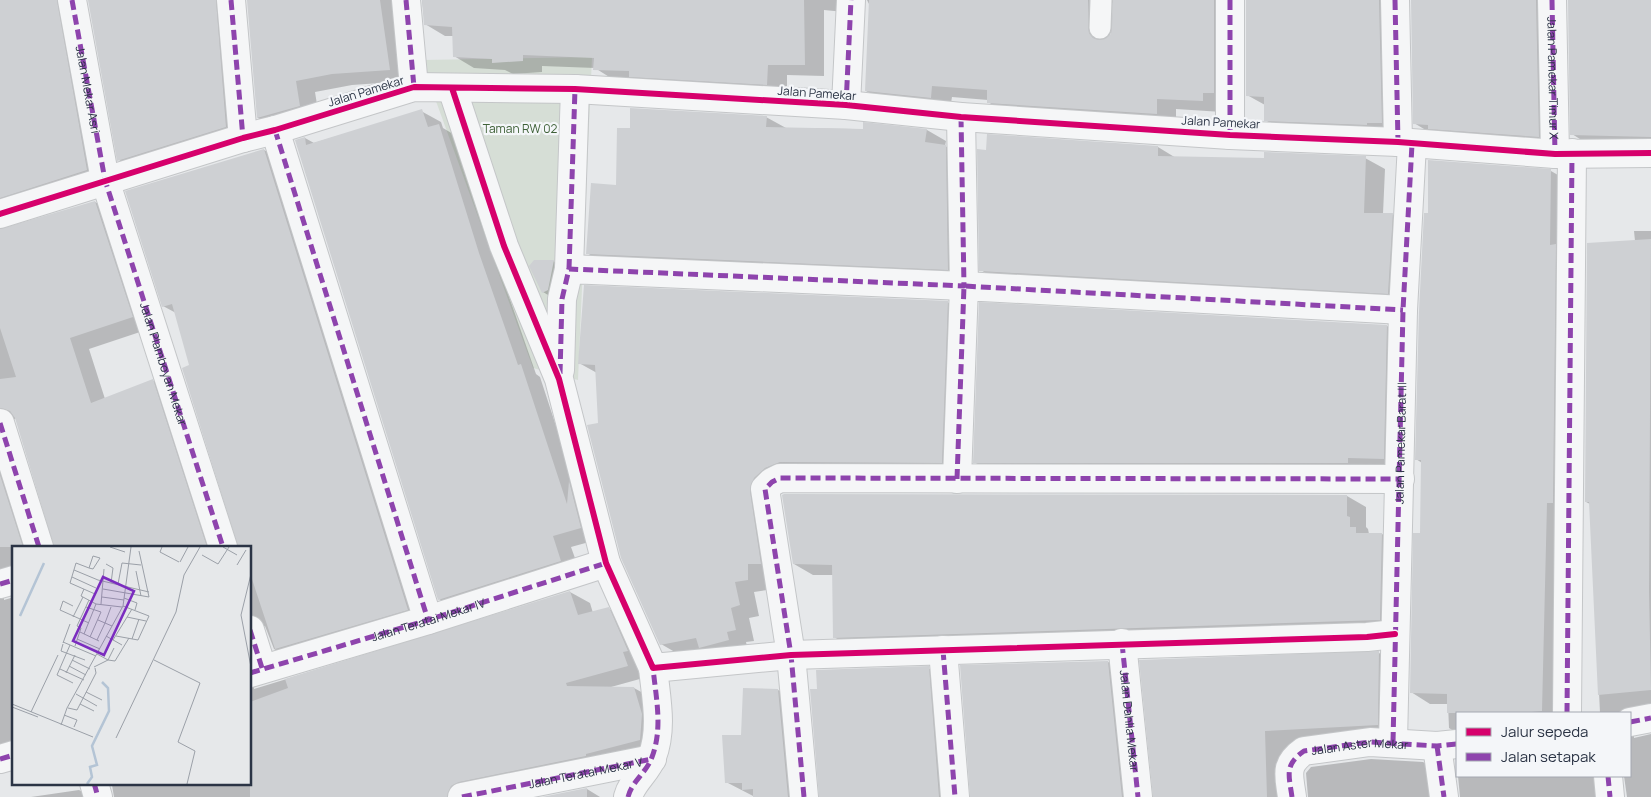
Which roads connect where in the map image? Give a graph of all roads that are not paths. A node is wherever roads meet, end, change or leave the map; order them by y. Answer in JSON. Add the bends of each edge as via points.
{"nodes":[{"id":1,"x":72,"y":0,"type":"edge"},
{"id":2,"x":230,"y":0,"type":"edge"},
{"id":3,"x":406,"y":0,"type":"edge"},
{"id":4,"x":851,"y":0,"type":"edge"},
{"id":5,"x":1101,"y":0,"type":"edge"},
{"id":6,"x":1230,"y":0,"type":"edge"},
{"id":7,"x":1396,"y":0,"type":"edge"},
{"id":8,"x":1552,"y":0,"type":"edge"},
{"id":9,"x":1100,"y":28,"type":"dead end"},
{"id":10,"x":414,"y":88,"type":"junction"},
{"id":11,"x":452,"y":88,"type":"junction"},
{"id":12,"x":576,"y":89,"type":"junction"},
{"id":13,"x":846,"y":105,"type":"junction"},
{"id":14,"x":961,"y":117,"type":"junction"},
{"id":15,"x":275,"y":130,"type":"junction"},
{"id":16,"x":1230,"y":135,"type":"junction"},
{"id":17,"x":243,"y":138,"type":"junction"},
{"id":18,"x":1405,"y":143,"type":"junction"},
{"id":19,"x":1564,"y":153,"type":"junction"},
{"id":20,"x":1651,"y":153,"type":"edge"},
{"id":21,"x":105,"y":180,"type":"junction"},
{"id":22,"x":0,"y":214,"type":"edge"},
{"id":23,"x":569,"y":269,"type":"junction"},
{"id":24,"x":964,"y":286,"type":"junction"},
{"id":25,"x":1404,"y":310,"type":"junction"},
{"id":26,"x":559,"y":378,"type":"junction"},
{"id":27,"x":0,"y":424,"type":"edge"},
{"id":28,"x":956,"y":479,"type":"junction"},
{"id":29,"x":1400,"y":480,"type":"junction"},
{"id":30,"x":39,"y":546,"type":"edge"},
{"id":31,"x":223,"y":546,"type":"edge"},
{"id":32,"x":606,"y":563,"type":"junction"},
{"id":33,"x":428,"y":620,"type":"junction"},
{"id":34,"x":1395,"y":634,"type":"junction"},
{"id":35,"x":251,"y":637,"type":"edge"},
{"id":36,"x":1122,"y":643,"type":"junction"},
{"id":37,"x":943,"y":650,"type":"junction"},
{"id":38,"x":791,"y":654,"type":"junction"},
{"id":39,"x":654,"y":668,"type":"junction"},
{"id":40,"x":256,"y":670,"type":"edge"},
{"id":41,"x":1567,"y":712,"type":"edge"},
{"id":42,"x":1651,"y":718,"type":"edge"},
{"id":43,"x":1631,"y":722,"type":"edge"},
{"id":44,"x":1393,"y":742,"type":"junction"},
{"id":45,"x":1447,"y":745,"type":"edge"},
{"id":46,"x":652,"y":759,"type":"junction"},
{"id":47,"x":1608,"y":777,"type":"edge"},
{"id":48,"x":94,"y":784,"type":"edge"},
{"id":49,"x":98,"y":797,"type":"edge"},
{"id":50,"x":462,"y":797,"type":"edge"},
{"id":51,"x":628,"y":797,"type":"edge"},
{"id":52,"x":804,"y":797,"type":"edge"},
{"id":53,"x":955,"y":797,"type":"edge"},
{"id":54,"x":1138,"y":797,"type":"edge"},
{"id":55,"x":1292,"y":797,"type":"edge"},
{"id":56,"x":1444,"y":797,"type":"edge"},
{"id":57,"x":1610,"y":797,"type":"edge"}],
"edges":[{"from":1,"to":21,"type":"street","name":"Jalan Mekar Asri"},
{"from":2,"to":17,"type":"street"},
{"from":3,"to":10,"type":"street"},
{"from":4,"to":13,"type":"street"},
{"from":5,"to":9,"type":"lane"},
{"from":6,"to":16,"type":"street"},
{"from":7,"to":18,"type":"street","name":"Jalan Pamekar Barat III"},
{"from":8,"to":19,"type":"street","name":"Jalan Pamekar Timur X"},
{"from":10,"to":11,"type":"street","name":"Jalan Pamekar"},
{"from":10,"to":15,"type":"street","name":"Jalan Pamekar"},
{"from":11,"to":12,"type":"street","name":"Jalan Pamekar"},
{"from":11,"to":26,"type":"street","via":[[504,246]]},
{"from":12,"to":13,"type":"street","name":"Jalan Pamekar"},
{"from":12,"to":23,"type":"street"},
{"from":13,"to":14,"type":"street","name":"Jalan Pamekar"},
{"from":14,"to":16,"type":"street","name":"Jalan Pamekar"},
{"from":14,"to":24,"type":"street"},
{"from":15,"to":17,"type":"street","name":"Jalan Pamekar"},
{"from":15,"to":33,"type":"street"},
{"from":16,"to":18,"type":"street","name":"Jalan Pamekar"},
{"from":17,"to":21,"type":"street","name":"Jalan Pamekar"},
{"from":18,"to":19,"type":"street","name":"Jalan Pamekar"},
{"from":18,"to":25,"type":"street","name":"Jalan Pamekar Barat III"},
{"from":19,"to":20,"type":"street","name":"Jalan Pamekar"},
{"from":19,"to":41,"type":"street","name":"Jalan Pamekar Timur X"},
{"from":21,"to":22,"type":"street","name":"Jalan Pamekar"},
{"from":21,"to":31,"type":"street","name":"Jalan Plamboyan Mekar"},
{"from":23,"to":24,"type":"street"},
{"from":23,"to":26,"type":"street","via":[[562,299]]},
{"from":24,"to":25,"type":"street"},
{"from":24,"to":28,"type":"street"},
{"from":25,"to":29,"type":"street","name":"Jalan Pamekar Barat III"},
{"from":26,"to":32,"type":"street"},
{"from":27,"to":30,"type":"street"},
{"from":28,"to":29,"type":"street"},
{"from":28,"to":38,"type":"street","via":[[780,478],[772,482],[766,489]]},
{"from":29,"to":34,"type":"street","name":"Jalan Pamekar Barat III"},
{"from":32,"to":33,"type":"street","name":"Jalan Teratai Mekar IV"},
{"from":32,"to":39,"type":"street"},
{"from":33,"to":40,"type":"street","name":"Jalan Teratai Mekar IV"},
{"from":34,"to":36,"type":"street"},
{"from":34,"to":44,"type":"street","name":"Jalan Pamekar Barat III"},
{"from":35,"to":40,"type":"street"},
{"from":36,"to":37,"type":"street"},
{"from":36,"to":54,"type":"street","name":"Jalan Dahlia Mekar"},
{"from":37,"to":38,"type":"street"},
{"from":37,"to":53,"type":"street"},
{"from":38,"to":39,"type":"street"},
{"from":38,"to":52,"type":"street"},
{"from":39,"to":46,"type":"street","via":[[659,724]]},
{"from":42,"to":43,"type":"street"},
{"from":44,"to":45,"type":"street","name":"Jalan Aster Mekar"},
{"from":44,"to":55,"type":"street","name":"Jalan Aster Mekar","via":[[1304,751],[1288,767]]},
{"from":45,"to":56,"type":"street"},
{"from":46,"to":50,"type":"street","name":"Jalan Teratai Mekar V"},
{"from":46,"to":51,"type":"street","via":[[630,788]]},
{"from":47,"to":57,"type":"street"},
{"from":48,"to":49,"type":"street"}]}
